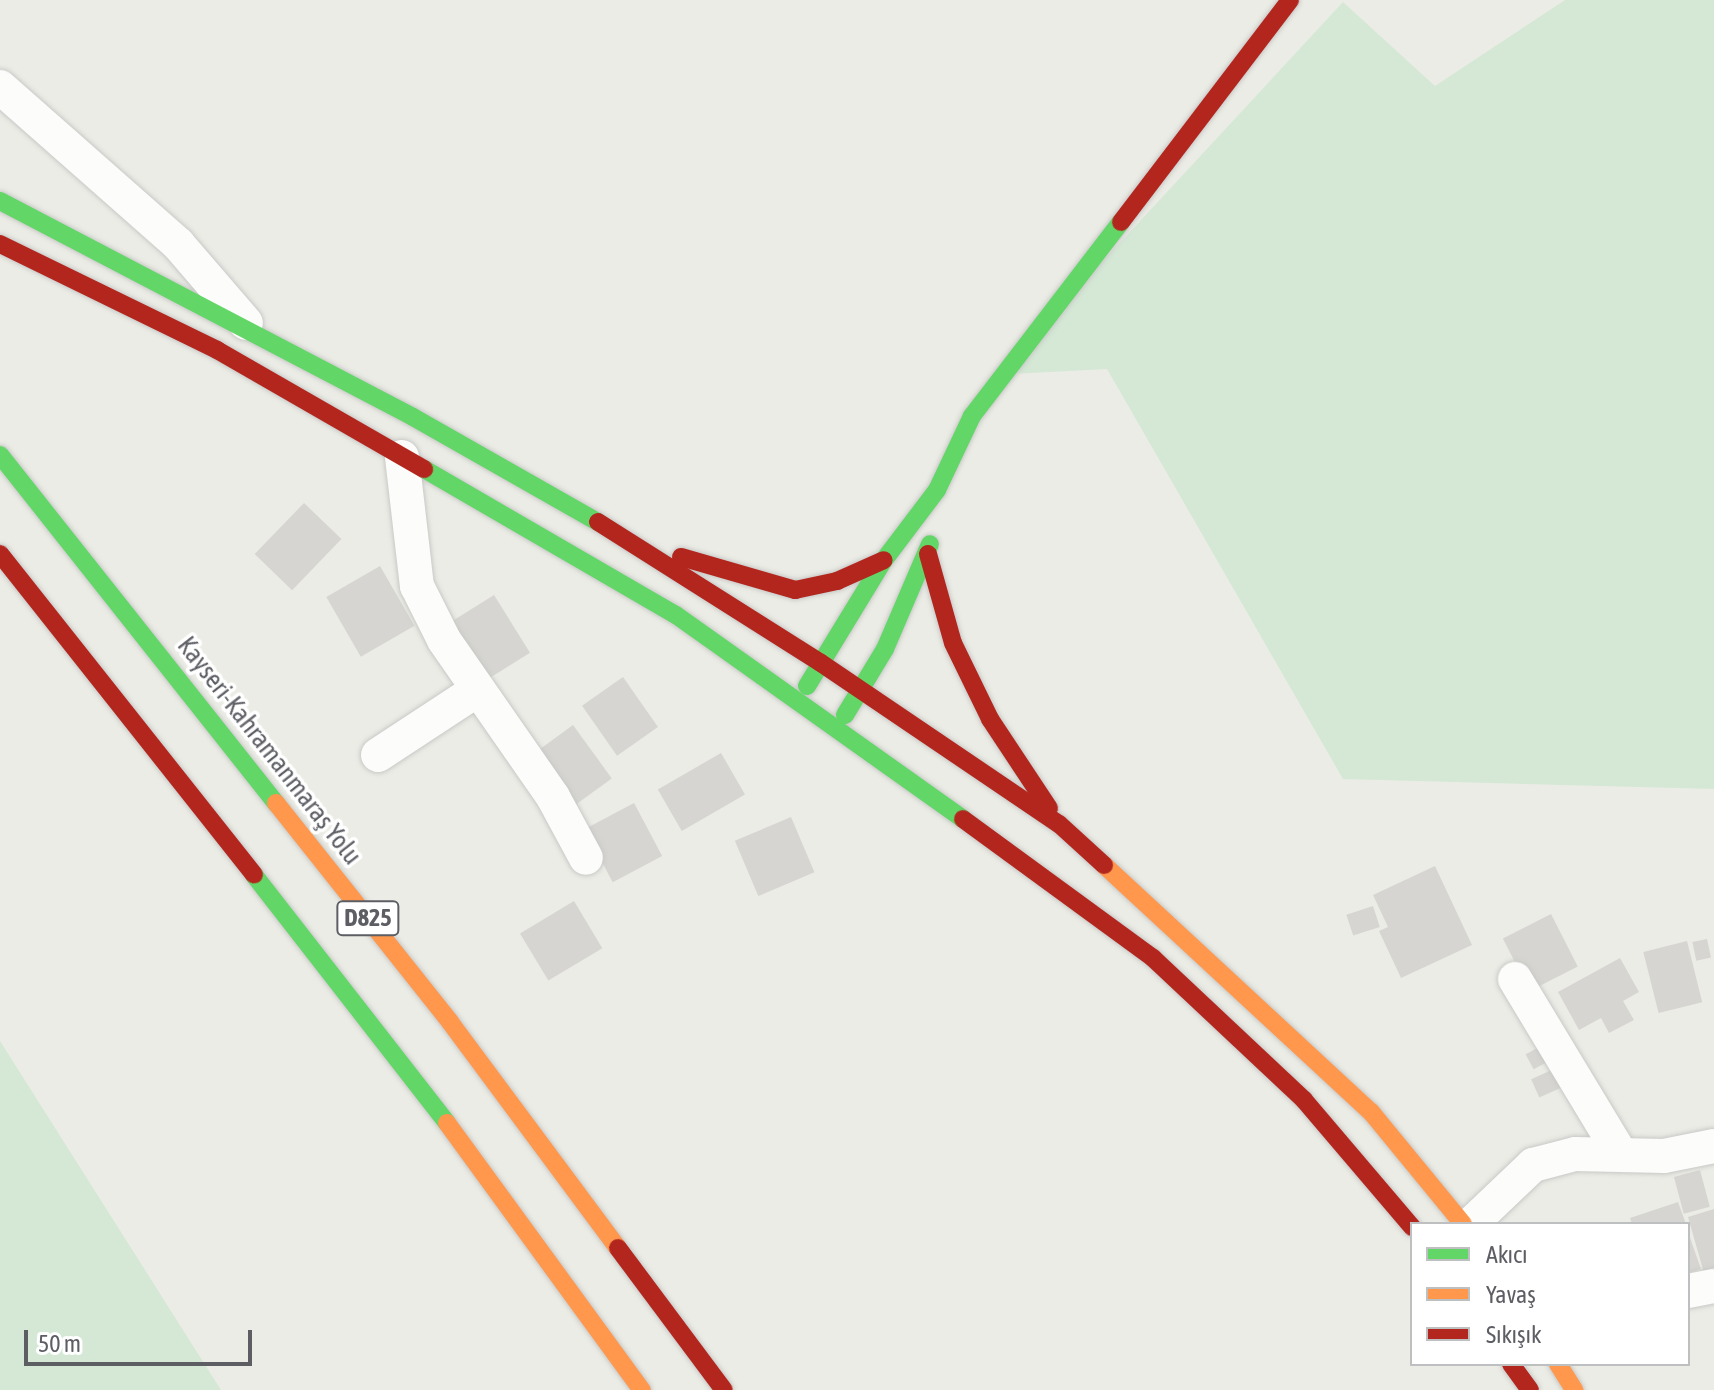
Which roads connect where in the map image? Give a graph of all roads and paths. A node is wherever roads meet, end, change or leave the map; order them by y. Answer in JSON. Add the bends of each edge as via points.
{"nodes":[{"id":1,"x":1290,"y":0,"type":"edge"},
{"id":2,"x":0,"y":87,"type":"edge"},
{"id":3,"x":0,"y":201,"type":"edge"},
{"id":4,"x":0,"y":244,"type":"edge"},
{"id":5,"x":254,"y":333,"type":"junction"},
{"id":6,"x":0,"y":455,"type":"edge"},
{"id":7,"x":402,"y":457,"type":"junction"},
{"id":8,"x":937,"y":490,"type":"junction"},
{"id":9,"x":629,"y":542,"type":"junction"},
{"id":10,"x":0,"y":554,"type":"edge"},
{"id":11,"x":928,"y":554,"type":"junction"},
{"id":12,"x":884,"y":560,"type":"junction"},
{"id":13,"x":821,"y":663,"type":"junction"},
{"id":14,"x":477,"y":690,"type":"junction"},
{"id":15,"x":860,"y":690,"type":"junction"},
{"id":16,"x":800,"y":699,"type":"junction"},
{"id":17,"x":837,"y":727,"type":"junction"},
{"id":18,"x":378,"y":755,"type":"dead end"},
{"id":19,"x":1059,"y":824,"type":"junction"},
{"id":20,"x":586,"y":858,"type":"dead end"},
{"id":21,"x":1515,"y":979,"type":"dead end"},
{"id":22,"x":1714,"y":1146,"type":"edge"},
{"id":23,"x":1620,"y":1153,"type":"junction"},
{"id":24,"x":1461,"y":1222,"type":"edge"},
{"id":25,"x":1473,"y":1222,"type":"edge"},
{"id":26,"x":1410,"y":1225,"type":"edge"},
{"id":27,"x":1714,"y":1286,"type":"edge"},
{"id":28,"x":1690,"y":1291,"type":"edge"},
{"id":29,"x":1512,"y":1366,"type":"edge"},
{"id":30,"x":1559,"y":1366,"type":"edge"},
{"id":31,"x":642,"y":1390,"type":"edge"},
{"id":32,"x":724,"y":1390,"type":"edge"},
{"id":33,"x":1530,"y":1390,"type":"edge"},
{"id":34,"x":1574,"y":1390,"type":"edge"}],
"edges":[{"from":1,"to":8,"type":"main road","via":[[972,416]]},
{"from":2,"to":5,"type":"street","via":[[178,244]]},
{"from":3,"to":5,"type":"main road"},
{"from":4,"to":7,"type":"main road","via":[[217,350]]},
{"from":5,"to":9,"type":"main road"},
{"from":6,"to":32,"type":"main road","name":"Kayseri-Kahramanmaraş Yolu","number":"D825","via":[[450,1022]]},
{"from":7,"to":14,"type":"street","via":[[417,586]]},
{"from":7,"to":16,"type":"main road","via":[[676,615]]},
{"from":8,"to":11,"type":"main road"},
{"from":8,"to":12,"type":"main road"},
{"from":9,"to":12,"type":"main road","via":[[795,590],[837,581]]},
{"from":9,"to":13,"type":"main road"},
{"from":10,"to":31,"type":"main road","number":"D825","via":[[403,1063]]},
{"from":11,"to":15,"type":"main road"},
{"from":11,"to":19,"type":"main road","via":[[953,643],[990,719]]},
{"from":12,"to":13,"type":"main road"},
{"from":13,"to":15,"type":"main road"},
{"from":13,"to":16,"type":"main road"},
{"from":14,"to":18,"type":"street"},
{"from":14,"to":20,"type":"street","via":[[553,797]]},
{"from":15,"to":17,"type":"main road"},
{"from":15,"to":19,"type":"main road"},
{"from":16,"to":17,"type":"main road"},
{"from":17,"to":26,"type":"main road","via":[[1153,958],[1304,1100]]},
{"from":19,"to":24,"type":"main road","via":[[1371,1112]]},
{"from":21,"to":23,"type":"street"},
{"from":22,"to":23,"type":"street","via":[[1664,1156]]},
{"from":23,"to":25,"type":"street","via":[[1575,1154],[1533,1165]]},
{"from":27,"to":28,"type":"street"},
{"from":29,"to":33,"type":"main road"},
{"from":30,"to":34,"type":"main road"}]}
